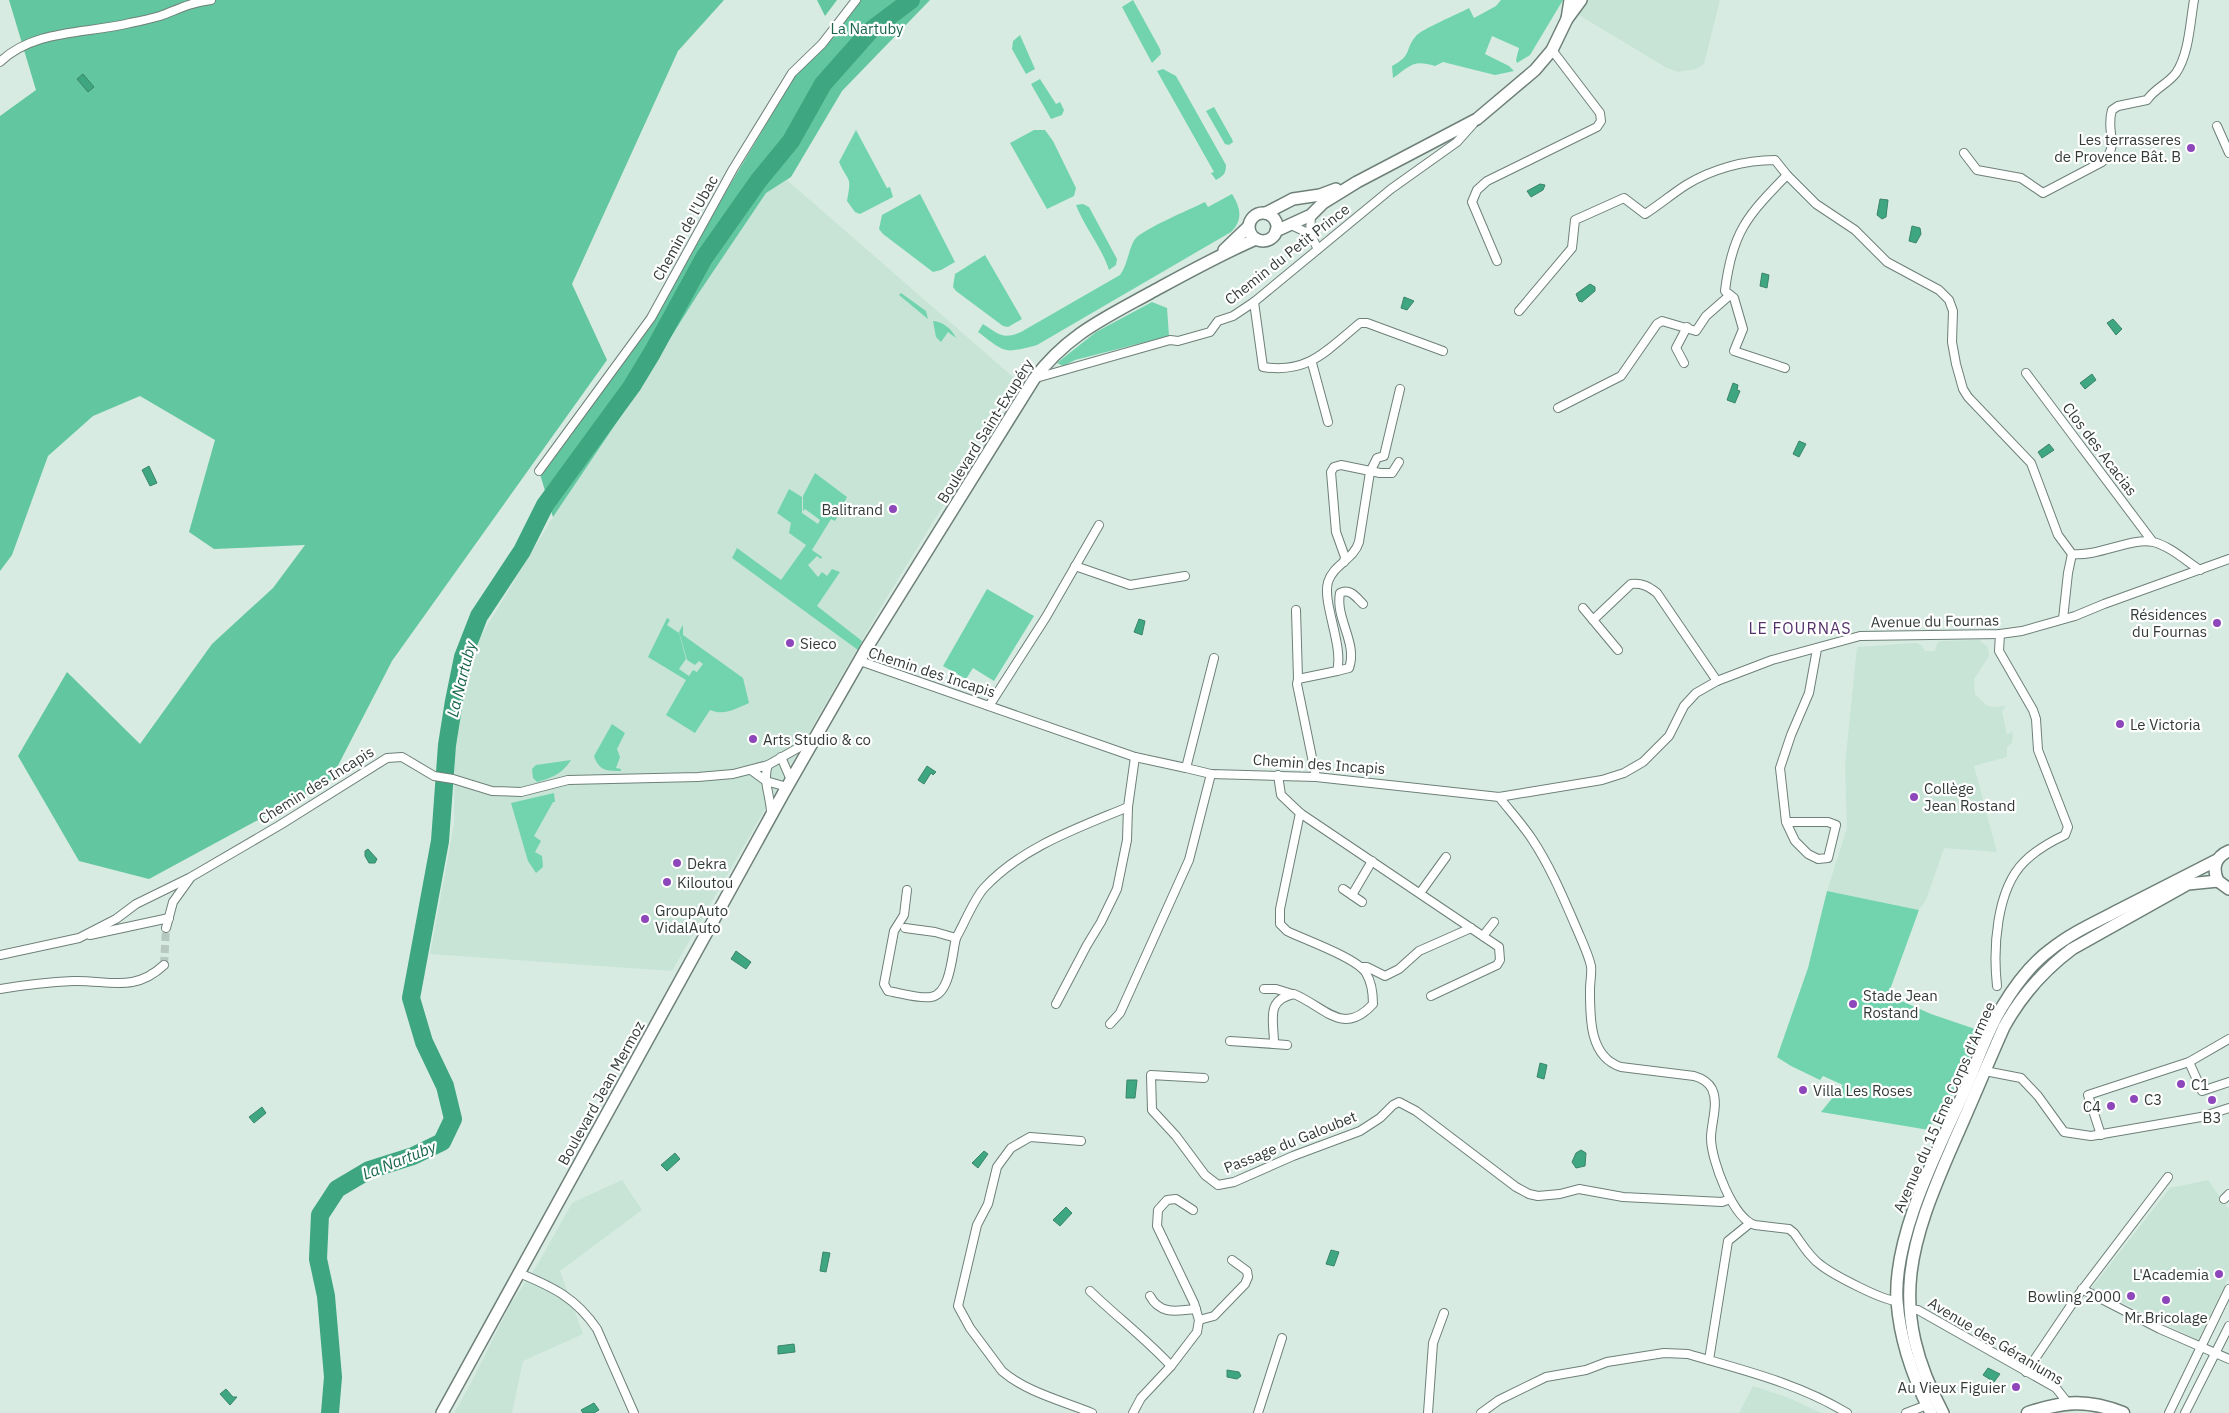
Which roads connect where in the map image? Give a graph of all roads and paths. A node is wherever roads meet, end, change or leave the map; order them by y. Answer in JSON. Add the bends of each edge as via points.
{"nodes":[{"id":1,"x":211,"y":0,"type":"edge"},
{"id":2,"x":856,"y":0,"type":"edge"},
{"id":3,"x":1570,"y":0,"type":"edge"},
{"id":4,"x":1581,"y":0,"type":"edge"},
{"id":5,"x":2194,"y":0,"type":"edge"},
{"id":6,"x":1567,"y":20,"type":"junction"},
{"id":7,"x":1552,"y":50,"type":"junction"},
{"id":8,"x":0,"y":62,"type":"edge"},
{"id":9,"x":1477,"y":119,"type":"junction"},
{"id":10,"x":2217,"y":126,"type":"dead end"},
{"id":11,"x":1964,"y":153,"type":"dead end"},
{"id":12,"x":2229,"y":153,"type":"edge"},
{"id":13,"x":1787,"y":174,"type":"junction"},
{"id":14,"x":1357,"y":182,"type":"junction"},
{"id":15,"x":1306,"y":197,"type":"junction"},
{"id":16,"x":1266,"y":212,"type":"junction"},
{"id":17,"x":1311,"y":215,"type":"junction"},
{"id":18,"x":1291,"y":225,"type":"junction"},
{"id":19,"x":1248,"y":227,"type":"junction"},
{"id":20,"x":1276,"y":231,"type":"junction"},
{"id":21,"x":1310,"y":234,"type":"junction"},
{"id":22,"x":1256,"y":239,"type":"junction"},
{"id":23,"x":1318,"y":249,"type":"junction"},
{"id":24,"x":1216,"y":257,"type":"junction"},
{"id":25,"x":1497,"y":262,"type":"dead end"},
{"id":26,"x":1730,"y":295,"type":"junction"},
{"id":27,"x":1254,"y":302,"type":"junction"},
{"id":28,"x":1519,"y":311,"type":"dead end"},
{"id":29,"x":1687,"y":327,"type":"junction"},
{"id":30,"x":1443,"y":350,"type":"dead end"},
{"id":31,"x":1312,"y":363,"type":"junction"},
{"id":32,"x":1684,"y":363,"type":"dead end"},
{"id":33,"x":1785,"y":368,"type":"dead end"},
{"id":34,"x":2026,"y":373,"type":"dead end"},
{"id":35,"x":1034,"y":379,"type":"junction"},
{"id":36,"x":1400,"y":389,"type":"dead end"},
{"id":37,"x":1558,"y":408,"type":"dead end"},
{"id":38,"x":1328,"y":422,"type":"dead end"},
{"id":39,"x":1399,"y":462,"type":"dead end"},
{"id":40,"x":539,"y":471,"type":"dead end"},
{"id":41,"x":1370,"y":472,"type":"junction"},
{"id":42,"x":1099,"y":525,"type":"dead end"},
{"id":43,"x":2152,"y":541,"type":"junction"},
{"id":44,"x":2072,"y":554,"type":"junction"},
{"id":45,"x":2229,"y":559,"type":"edge"},
{"id":46,"x":1344,"y":562,"type":"junction"},
{"id":47,"x":1075,"y":566,"type":"junction"},
{"id":48,"x":2200,"y":570,"type":"junction"},
{"id":49,"x":1186,"y":576,"type":"dead end"},
{"id":50,"x":1362,"y":604,"type":"dead end"},
{"id":51,"x":1583,"y":608,"type":"dead end"},
{"id":52,"x":1296,"y":610,"type":"dead end"},
{"id":53,"x":2063,"y":619,"type":"junction"},
{"id":54,"x":1593,"y":620,"type":"junction"},
{"id":55,"x":2000,"y":634,"type":"junction"},
{"id":56,"x":1816,"y":649,"type":"junction"},
{"id":57,"x":1618,"y":650,"type":"dead end"},
{"id":58,"x":1214,"y":658,"type":"dead end"},
{"id":59,"x":860,"y":662,"type":"junction"},
{"id":60,"x":1337,"y":672,"type":"junction"},
{"id":61,"x":1298,"y":679,"type":"junction"},
{"id":62,"x":1717,"y":681,"type":"junction"},
{"id":63,"x":989,"y":706,"type":"junction"},
{"id":64,"x":815,"y":739,"type":"junction"},
{"id":65,"x":781,"y":757,"type":"junction"},
{"id":66,"x":1135,"y":757,"type":"junction"},
{"id":67,"x":768,"y":765,"type":"junction"},
{"id":68,"x":1186,"y":768,"type":"junction"},
{"id":69,"x":751,"y":770,"type":"junction"},
{"id":70,"x":1211,"y":774,"type":"junction"},
{"id":71,"x":1278,"y":775,"type":"junction"},
{"id":72,"x":1316,"y":777,"type":"junction"},
{"id":73,"x":766,"y":781,"type":"junction"},
{"id":74,"x":789,"y":784,"type":"junction"},
{"id":75,"x":1500,"y":797,"type":"junction"},
{"id":76,"x":1128,"y":807,"type":"junction"},
{"id":77,"x":1300,"y":813,"type":"junction"},
{"id":78,"x":771,"y":815,"type":"junction"},
{"id":79,"x":1786,"y":822,"type":"junction"},
{"id":80,"x":2229,"y":851,"type":"edge"},
{"id":81,"x":1446,"y":857,"type":"dead end"},
{"id":82,"x":2217,"y":860,"type":"junction"},
{"id":83,"x":1372,"y":861,"type":"junction"},
{"id":84,"x":191,"y":877,"type":"junction"},
{"id":85,"x":2226,"y":887,"type":"edge"},
{"id":86,"x":1343,"y":889,"type":"dead end"},
{"id":87,"x":907,"y":890,"type":"dead end"},
{"id":88,"x":1420,"y":893,"type":"junction"},
{"id":89,"x":1352,"y":895,"type":"junction"},
{"id":90,"x":1362,"y":902,"type":"dead end"},
{"id":91,"x":169,"y":918,"type":"junction"},
{"id":92,"x":1494,"y":922,"type":"dead end"},
{"id":93,"x":166,"y":928,"type":"tunnel mouth"},
{"id":94,"x":905,"y":928,"type":"dead end"},
{"id":95,"x":1471,"y":928,"type":"junction"},
{"id":96,"x":1484,"y":936,"type":"junction"},
{"id":97,"x":79,"y":938,"type":"junction"},
{"id":98,"x":956,"y":938,"type":"junction"},
{"id":99,"x":0,"y":956,"type":"edge"},
{"id":100,"x":164,"y":965,"type":"dead end"},
{"id":101,"x":1360,"y":967,"type":"junction"},
{"id":102,"x":1997,"y":986,"type":"dead end"},
{"id":103,"x":1264,"y":989,"type":"dead end"},
{"id":104,"x":0,"y":990,"type":"edge"},
{"id":105,"x":1294,"y":994,"type":"junction"},
{"id":106,"x":1431,"y":996,"type":"dead end"},
{"id":107,"x":1056,"y":1004,"type":"dead end"},
{"id":108,"x":1110,"y":1024,"type":"dead end"},
{"id":109,"x":2229,"y":1039,"type":"edge"},
{"id":110,"x":1230,"y":1041,"type":"dead end"},
{"id":111,"x":1274,"y":1044,"type":"junction"},
{"id":112,"x":1287,"y":1045,"type":"dead end"},
{"id":113,"x":2189,"y":1062,"type":"junction"},
{"id":114,"x":1985,"y":1071,"type":"junction"},
{"id":115,"x":1204,"y":1078,"type":"dead end"},
{"id":116,"x":2229,"y":1082,"type":"edge"},
{"id":117,"x":2229,"y":1108,"type":"edge"},
{"id":118,"x":2101,"y":1135,"type":"junction"},
{"id":119,"x":1080,"y":1141,"type":"dead end"},
{"id":120,"x":2168,"y":1177,"type":"dead end"},
{"id":121,"x":1730,"y":1199,"type":"junction"},
{"id":122,"x":1193,"y":1210,"type":"dead end"},
{"id":123,"x":1749,"y":1224,"type":"junction"},
{"id":124,"x":1232,"y":1260,"type":"dead end"},
{"id":125,"x":519,"y":1273,"type":"junction"},
{"id":126,"x":2082,"y":1289,"type":"junction"},
{"id":127,"x":2229,"y":1289,"type":"edge"},
{"id":128,"x":1090,"y":1291,"type":"dead end"},
{"id":129,"x":1150,"y":1296,"type":"dead end"},
{"id":130,"x":1897,"y":1301,"type":"junction"},
{"id":131,"x":1196,"y":1309,"type":"junction"},
{"id":132,"x":1909,"y":1309,"type":"junction"},
{"id":133,"x":1444,"y":1313,"type":"dead end"},
{"id":134,"x":1199,"y":1320,"type":"junction"},
{"id":135,"x":2229,"y":1326,"type":"edge"},
{"id":136,"x":1282,"y":1338,"type":"dead end"},
{"id":137,"x":2201,"y":1347,"type":"junction"},
{"id":138,"x":2216,"y":1352,"type":"junction"},
{"id":139,"x":2229,"y":1359,"type":"edge"},
{"id":140,"x":1709,"y":1360,"type":"junction"},
{"id":141,"x":1172,"y":1366,"type":"junction"},
{"id":142,"x":2026,"y":1372,"type":"junction"},
{"id":143,"x":2067,"y":1402,"type":"junction"},
{"id":144,"x":1929,"y":1409,"type":"edge"},
{"id":145,"x":442,"y":1413,"type":"edge"},
{"id":146,"x":634,"y":1413,"type":"edge"},
{"id":147,"x":1092,"y":1413,"type":"edge"},
{"id":148,"x":1133,"y":1413,"type":"edge"},
{"id":149,"x":1258,"y":1413,"type":"edge"},
{"id":150,"x":1428,"y":1413,"type":"edge"},
{"id":151,"x":1481,"y":1413,"type":"edge"},
{"id":152,"x":1847,"y":1413,"type":"edge"},
{"id":153,"x":1906,"y":1413,"type":"edge"},
{"id":154,"x":1943,"y":1413,"type":"edge"},
{"id":155,"x":2028,"y":1413,"type":"edge"},
{"id":156,"x":2123,"y":1413,"type":"edge"},
{"id":157,"x":2169,"y":1413,"type":"edge"},
{"id":158,"x":2185,"y":1413,"type":"edge"}],
"edges":[{"from":1,"to":8,"type":"street","via":[[190,3],[160,16],[118,26],[50,36],[11,51]]},
{"from":2,"to":40,"type":"street","name":"Chemin de l'Ubac","via":[[822,44],[792,72],[733,169],[651,318]]},
{"from":3,"to":6,"type":"main road"},
{"from":4,"to":6,"type":"main road"},
{"from":5,"to":11,"type":"street","via":[[2185,52],[2176,72],[2147,100],[2112,110],[2108,121],[2112,148],[2102,162],[2043,193],[2021,178],[1978,170]]},
{"from":6,"to":7,"type":"main road"},
{"from":7,"to":9,"type":"main road","via":[[1516,87]]},
{"from":7,"to":25,"type":"street","via":[[1600,114],[1601,121],[1597,127],[1487,181],[1477,190],[1472,202]]},
{"from":9,"to":14,"type":"main road"},
{"from":9,"to":23,"type":"street","name":"Chemin du Petit Prince","via":[[1457,142],[1391,189]]},
{"from":10,"to":12,"type":"street"},
{"from":13,"to":26,"type":"street","via":[[1743,224],[1728,264],[1725,291]]},
{"from":13,"to":28,"type":"street","via":[[1775,160],[1758,160],[1713,172],[1687,185],[1645,214],[1624,198],[1576,220],[1572,248]]},
{"from":13,"to":44,"type":"street","via":[[1816,204],[1855,230],[1887,262],[1939,290],[1948,300],[1953,311],[1952,342],[1963,389],[2031,463],[2058,535]]},
{"from":14,"to":15,"type":"main road"},
{"from":14,"to":17,"type":"main road","via":[[1323,203]]},
{"from":15,"to":16,"type":"main road","via":[[1293,199]]},
{"from":15,"to":17,"type":"main road","via":[[1312,206]]},
{"from":16,"to":19,"type":"main road","via":[[1252,216]]},
{"from":16,"to":20,"type":"main road","via":[[1274,218]]},
{"from":17,"to":18,"type":"main road"},
{"from":17,"to":21,"type":"street"},
{"from":18,"to":20,"type":"main road"},
{"from":18,"to":21,"type":"street"},
{"from":19,"to":22,"type":"main road","via":[[1250,235]]},
{"from":19,"to":24,"type":"main road","name":"Boulevard Saint-Exupéry"},
{"from":20,"to":22,"type":"main road","via":[[1267,241]]},
{"from":21,"to":23,"type":"street"},
{"from":22,"to":24,"type":"main road","name":"Boulevard Saint-Exupéry"},
{"from":23,"to":27,"type":"street","name":"Chemin du Petit Prince"},
{"from":24,"to":35,"type":"main road","name":"Boulevard Saint-Exupéry","via":[[1084,329],[1050,358]]},
{"from":26,"to":29,"type":"street","via":[[1706,316],[1696,331]]},
{"from":26,"to":33,"type":"street","via":[[1734,298],[1743,329],[1734,351]]},
{"from":27,"to":31,"type":"street","via":[[1263,367],[1285,369]]},
{"from":27,"to":35,"type":"street","name":"Chemin du Petit Prince","via":[[1233,316],[1218,321],[1210,332],[1178,341],[1170,340]]},
{"from":29,"to":32,"type":"street","via":[[1676,348]]},
{"from":29,"to":37,"type":"street","via":[[1662,320],[1621,376]]},
{"from":30,"to":31,"type":"street","via":[[1360,323]]},
{"from":31,"to":38,"type":"street"},
{"from":34,"to":43,"type":"street","name":"Clos des Acacias"},
{"from":35,"to":59,"type":"main road","name":"Boulevard Saint-Exupéry"},
{"from":36,"to":41,"type":"street","via":[[1384,456],[1377,458]]},
{"from":39,"to":41,"type":"street","via":[[1392,473]]},
{"from":41,"to":46,"type":"street","via":[[1360,542]]},
{"from":41,"to":46,"type":"street","via":[[1340,466],[1331,472],[1336,532]]},
{"from":42,"to":47,"type":"street"},
{"from":43,"to":44,"type":"street","via":[[2091,554]]},
{"from":43,"to":48,"type":"street"},
{"from":44,"to":53,"type":"street"},
{"from":45,"to":48,"type":"street","name":"Avenue du Fournas"},
{"from":46,"to":60,"type":"street","via":[[1332,574],[1328,588],[1338,653]]},
{"from":47,"to":49,"type":"street","via":[[1130,585]]},
{"from":47,"to":63,"type":"street"},
{"from":48,"to":53,"type":"street","name":"Avenue du Fournas"},
{"from":50,"to":60,"type":"street","via":[[1351,592],[1340,593],[1352,659],[1349,668]]},
{"from":51,"to":54,"type":"street"},
{"from":52,"to":61,"type":"street"},
{"from":53,"to":55,"type":"street","name":"Avenue du Fournas"},
{"from":54,"to":57,"type":"street"},
{"from":54,"to":62,"type":"street","via":[[1631,584],[1648,586],[1657,593]]},
{"from":55,"to":56,"type":"street","name":"Avenue du Fournas","via":[[1860,636]]},
{"from":55,"to":102,"type":"street","via":[[1999,651],[2033,710],[2038,750],[2068,831],[2023,862],[2006,888],[1997,944]]},
{"from":56,"to":62,"type":"street","name":"Avenue du Fournas","via":[[1772,660]]},
{"from":56,"to":79,"type":"street","via":[[1809,693],[1780,768]]},
{"from":58,"to":68,"type":"street"},
{"from":59,"to":63,"type":"street","name":"Chemin des Incapis"},
{"from":59,"to":64,"type":"main road","name":"Chemin des Incapis"},
{"from":60,"to":61,"type":"street"},
{"from":61,"to":72,"type":"street"},
{"from":62,"to":75,"type":"street","name":"Avenue du Fournas","via":[[1696,693],[1684,706],[1668,736],[1643,762],[1602,780]]},
{"from":63,"to":66,"type":"street","name":"Chemin des Incapis"},
{"from":64,"to":65,"type":"street","name":"Chemin des Incapis"},
{"from":64,"to":74,"type":"main road","name":"Chemin des Incapis"},
{"from":65,"to":67,"type":"street","name":"Chemin des Incapis"},
{"from":65,"to":74,"type":"street"},
{"from":66,"to":68,"type":"street","name":"Chemin des Incapis"},
{"from":66,"to":76,"type":"street"},
{"from":67,"to":69,"type":"street","name":"Chemin des Incapis"},
{"from":67,"to":73,"type":"street","via":[[764,774]]},
{"from":68,"to":70,"type":"street","name":"Chemin des Incapis"},
{"from":69,"to":73,"type":"street"},
{"from":69,"to":84,"type":"street","name":"Chemin des Incapis","via":[[698,778],[568,780],[521,792],[492,790],[434,776],[402,757],[387,758]]},
{"from":70,"to":71,"type":"street","name":"Chemin des Incapis"},
{"from":70,"to":108,"type":"street","via":[[1189,860],[1120,1013]]},
{"from":71,"to":72,"type":"street","name":"Chemin des Incapis"},
{"from":71,"to":77,"type":"street","via":[[1281,795]]},
{"from":72,"to":75,"type":"street","name":"Chemin des Incapis"},
{"from":73,"to":74,"type":"street"},
{"from":73,"to":78,"type":"street"},
{"from":74,"to":78,"type":"main road","name":"Boulevard Jean Mermoz"},
{"from":75,"to":121,"type":"street","via":[[1550,871],[1585,950],[1591,967],[1590,1010],[1598,1050],[1610,1064],[1694,1076],[1703,1079],[1712,1089],[1715,1104],[1711,1139],[1713,1156]]},
{"from":76,"to":98,"type":"street","via":[[1067,833],[1016,860],[983,889]]},
{"from":76,"to":107,"type":"street","via":[[1127,840],[1116,889]]},
{"from":77,"to":83,"type":"street"},
{"from":77,"to":101,"type":"street","via":[[1280,909],[1280,924],[1287,931]]},
{"from":78,"to":125,"type":"main road","name":"Boulevard Jean Mermoz"},
{"from":79,"to":79,"type":"street","via":[[1795,842],[1808,854],[1818,859],[1828,858],[1836,825],[1828,822]]},
{"from":80,"to":82,"type":"main road","name":"Avenue du 15 Eme Corps d'Armee"},
{"from":81,"to":88,"type":"street"},
{"from":82,"to":85,"type":"main road","via":[[2215,867]]},
{"from":82,"to":130,"type":"main road","name":"Avenue du 15 Eme Corps d'Armee","via":[[2050,950],[2012,992],[1987,1040],[1906,1231]]},
{"from":83,"to":88,"type":"street"},
{"from":83,"to":89,"type":"street"},
{"from":84,"to":91,"type":"street","name":"Chemin des Incapis","via":[[174,902]]},
{"from":84,"to":97,"type":"street","via":[[136,904],[116,919]]},
{"from":85,"to":114,"type":"main road","name":"Avenue du 15 Eme Corps d'Armee","via":[[2199,882],[2178,889],[2058,960],[2016,1006]]},
{"from":86,"to":89,"type":"street"},
{"from":87,"to":98,"type":"street","via":[[904,916],[894,931],[884,984],[888,991],[933,997],[948,979]]},
{"from":88,"to":95,"type":"street"},
{"from":89,"to":90,"type":"street"},
{"from":91,"to":93,"type":"street","name":"Chemin des Incapis"},
{"from":91,"to":97,"type":"street"},
{"from":92,"to":96,"type":"street"},
{"from":94,"to":98,"type":"street"},
{"from":95,"to":96,"type":"street"},
{"from":95,"to":101,"type":"street","via":[[1419,951],[1399,969],[1385,976]]},
{"from":96,"to":106,"type":"street","via":[[1499,947],[1497,965]]},
{"from":97,"to":99,"type":"street"},
{"from":100,"to":104,"type":"street","via":[[152,976],[133,983],[73,981]]},
{"from":101,"to":105,"type":"street","via":[[1373,988],[1373,1004],[1363,1014],[1351,1019],[1338,1019]]},
{"from":103,"to":105,"type":"street"},
{"from":105,"to":111,"type":"street","via":[[1275,1004],[1272,1014]]},
{"from":109,"to":113,"type":"street"},
{"from":110,"to":111,"type":"street"},
{"from":111,"to":112,"type":"street"},
{"from":113,"to":116,"type":"street","via":[[2202,1091]]},
{"from":113,"to":118,"type":"street","via":[[2088,1095]]},
{"from":114,"to":118,"type":"street","via":[[2021,1078],[2064,1132]]},
{"from":114,"to":132,"type":"main road","name":"Avenue du 15 Eme Corps d'Armee","via":[[1918,1233],[1911,1268]]},
{"from":115,"to":121,"type":"street","name":"Passage du Galoubet","via":[[1151,1074],[1152,1110],[1205,1175],[1218,1185],[1234,1182],[1360,1131],[1399,1102],[1529,1194],[1560,1194],[1579,1189],[1623,1197],[1722,1202]]},
{"from":117,"to":118,"type":"street","via":[[2201,1117]]},
{"from":119,"to":147,"type":"street","via":[[1030,1136],[1006,1154],[997,1167],[988,1204],[977,1225],[958,1306],[970,1328],[1008,1377]]},
{"from":120,"to":126,"type":"street"},
{"from":121,"to":123,"type":"street"},
{"from":122,"to":131,"type":"street","via":[[1176,1199],[1167,1200],[1158,1210],[1157,1226]]},
{"from":123,"to":130,"type":"street","via":[[1789,1229],[1821,1266]]},
{"from":123,"to":140,"type":"street","via":[[1728,1241]]},
{"from":124,"to":134,"type":"street","via":[[1247,1271],[1246,1284],[1214,1316]]},
{"from":125,"to":145,"type":"main road","name":"Boulevard Jean Mermoz"},
{"from":125,"to":146,"type":"street","via":[[569,1297],[584,1312],[597,1330]]},
{"from":126,"to":137,"type":"street"},
{"from":126,"to":142,"type":"street"},
{"from":127,"to":137,"type":"street"},
{"from":128,"to":141,"type":"street"},
{"from":129,"to":131,"type":"street","via":[[1162,1310]]},
{"from":130,"to":144,"type":"main road","name":"Avenue du 15 Eme Corps d'Armee","via":[[1905,1349]]},
{"from":131,"to":134,"type":"street"},
{"from":132,"to":142,"type":"street","name":"Avenue des Géraniums","via":[[1918,1310]]},
{"from":132,"to":154,"type":"main road","name":"Avenue du 15 Eme Corps d'Armee","via":[[1919,1355]]},
{"from":133,"to":150,"type":"street","via":[[1433,1343]]},
{"from":134,"to":141,"type":"street","via":[[1197,1332]]},
{"from":135,"to":138,"type":"street"},
{"from":136,"to":149,"type":"street"},
{"from":137,"to":138,"type":"street"},
{"from":137,"to":157,"type":"street"},
{"from":138,"to":139,"type":"street"},
{"from":138,"to":158,"type":"street"},
{"from":140,"to":151,"type":"street","via":[[1669,1353],[1607,1362],[1586,1370],[1546,1377],[1499,1400]]},
{"from":140,"to":152,"type":"street","via":[[1810,1393]]},
{"from":141,"to":148,"type":"street","via":[[1142,1398]]},
{"from":142,"to":143,"type":"street","name":"Avenue des Géraniums","via":[[2056,1388]]},
{"from":143,"to":155,"type":"main road"},
{"from":143,"to":156,"type":"main road","via":[[2087,1402]]},
{"from":144,"to":153,"type":"street"}]}
